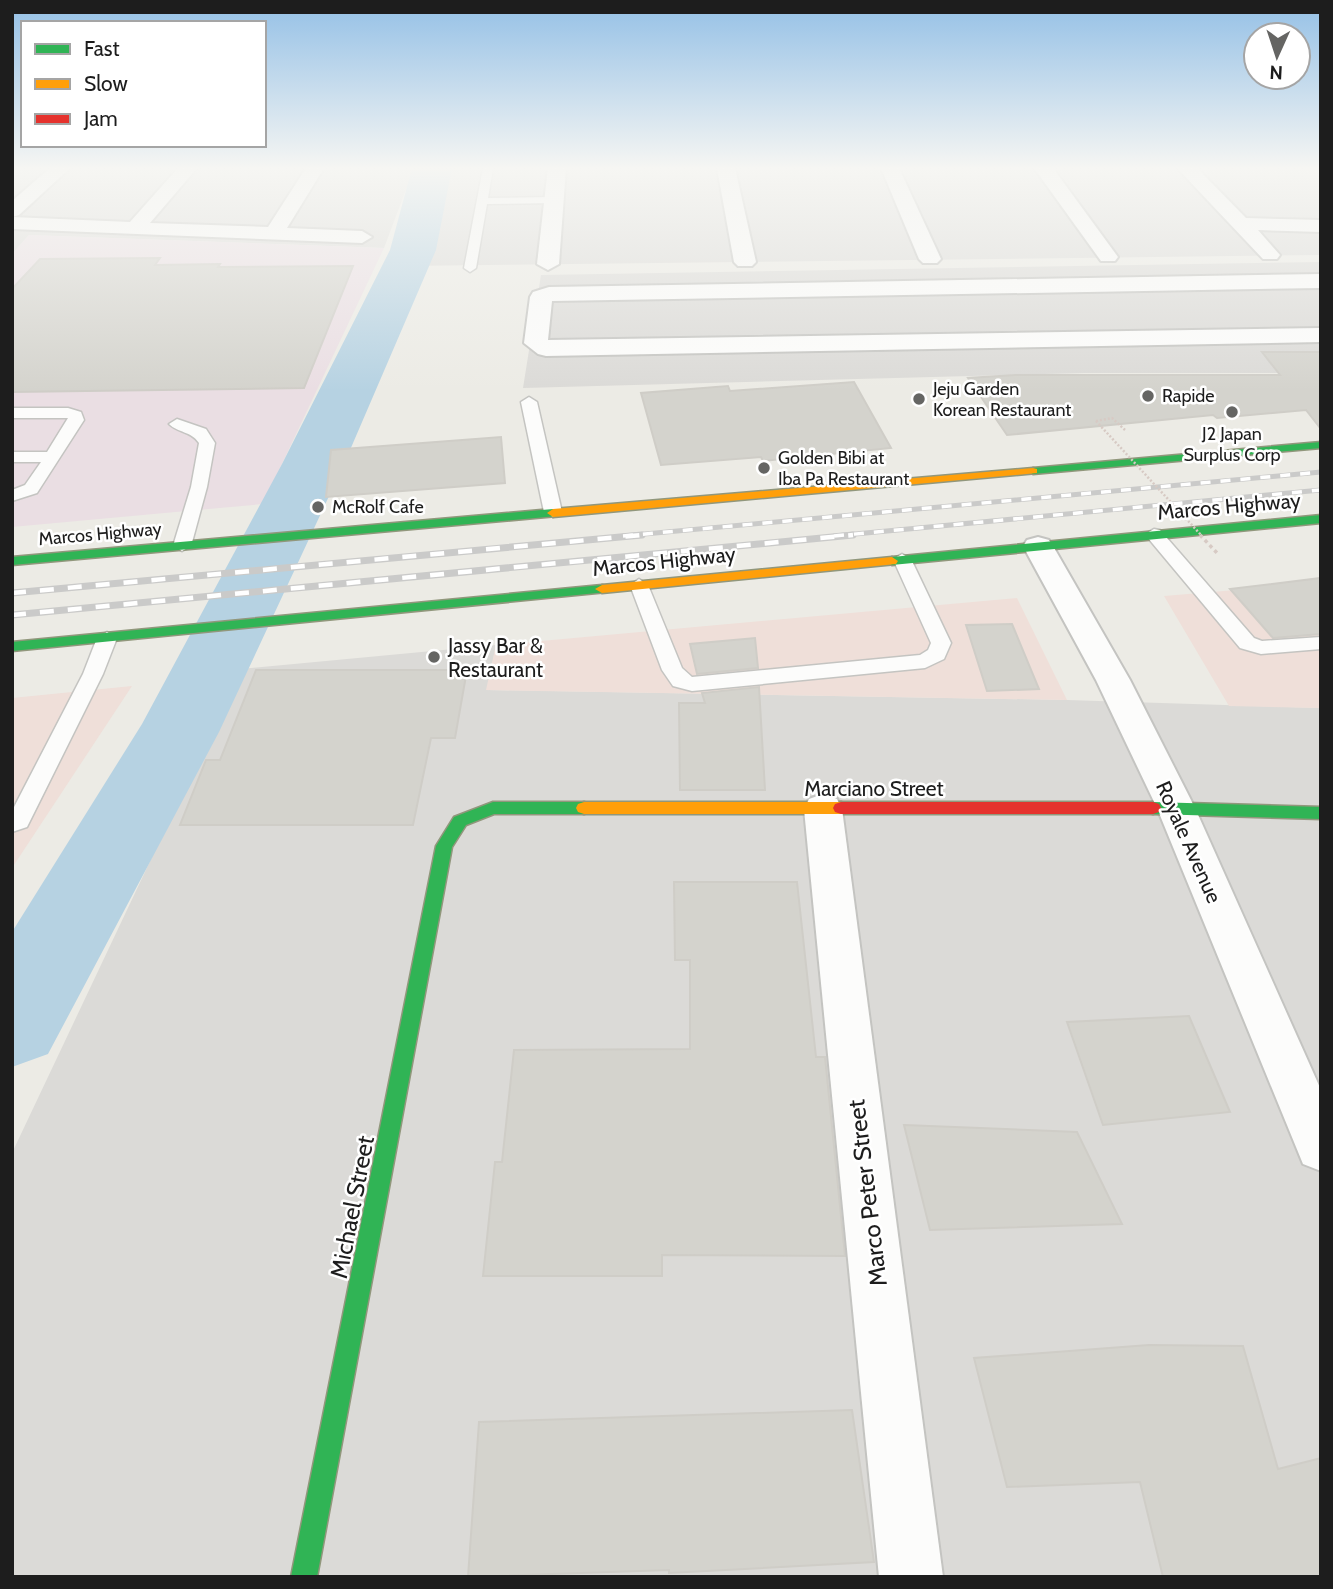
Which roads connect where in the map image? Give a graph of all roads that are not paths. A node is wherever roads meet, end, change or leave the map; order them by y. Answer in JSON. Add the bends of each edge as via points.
{"nodes":[{"id":1,"x":475,"y":242,"type":"edge"},
{"id":2,"x":550,"y":242,"type":"edge"},
{"id":3,"x":741,"y":242,"type":"edge"},
{"id":4,"x":923,"y":242,"type":"edge"},
{"id":5,"x":1097,"y":242,"type":"edge"},
{"id":6,"x":1257,"y":242,"type":"edge"},
{"id":7,"x":1270,"y":255,"type":"dead end"},
{"id":8,"x":1108,"y":257,"type":"dead end"},
{"id":9,"x":930,"y":259,"type":"dead end"},
{"id":10,"x":745,"y":262,"type":"dead end"},
{"id":11,"x":548,"y":264,"type":"dead end"},
{"id":12,"x":470,"y":268,"type":"dead end"},
{"id":13,"x":1321,"y":281,"type":"edge"},
{"id":14,"x":1321,"y":335,"type":"edge"},
{"id":15,"x":529,"y":402,"type":"dead end"},
{"id":16,"x":12,"y":414,"type":"edge"},
{"id":17,"x":177,"y":424,"type":"dead end"},
{"id":18,"x":1321,"y":445,"type":"edge"},
{"id":19,"x":12,"y":457,"type":"edge"},
{"id":20,"x":53,"y":457,"type":"junction"},
{"id":21,"x":12,"y":496,"type":"edge"},
{"id":22,"x":553,"y":512,"type":"junction"},
{"id":23,"x":1320,"y":521,"type":"edge"},
{"id":24,"x":1154,"y":534,"type":"junction"},
{"id":25,"x":182,"y":546,"type":"junction"},
{"id":26,"x":1038,"y":546,"type":"junction"},
{"id":27,"x":902,"y":559,"type":"junction"},
{"id":28,"x":12,"y":561,"type":"edge"},
{"id":29,"x":639,"y":585,"type":"junction"},
{"id":30,"x":107,"y":638,"type":"junction"},
{"id":31,"x":1321,"y":643,"type":"edge"},
{"id":32,"x":12,"y":647,"type":"edge"},
{"id":33,"x":1176,"y":808,"type":"junction"},
{"id":34,"x":823,"y":809,"type":"junction"},
{"id":35,"x":1321,"y":813,"type":"edge"},
{"id":36,"x":12,"y":823,"type":"edge"},
{"id":37,"x":444,"y":846,"type":"joint"},
{"id":38,"x":1321,"y":1147,"type":"edge"},
{"id":39,"x":304,"y":1577,"type":"edge"},
{"id":40,"x":911,"y":1577,"type":"edge"}],
"edges":[{"from":1,"to":12,"type":"lane"},
{"from":2,"to":11,"type":"street"},
{"from":3,"to":10,"type":"street"},
{"from":4,"to":9,"type":"street"},
{"from":5,"to":8,"type":"street"},
{"from":6,"to":7,"type":"street"},
{"from":13,"to":14,"type":"street","via":[[549,294],[541,297],[536,343],[547,349]]},
{"from":15,"to":22,"type":"lane"},
{"from":16,"to":20,"type":"lane","via":[[76,415]]},
{"from":17,"to":25,"type":"lane","via":[[200,432],[207,443]]},
{"from":18,"to":22,"type":"main road","name":"Marcos Highway"},
{"from":19,"to":20,"type":"lane"},
{"from":20,"to":21,"type":"lane","via":[[31,489]]},
{"from":22,"to":25,"type":"main road","name":"Marcos Highway"},
{"from":23,"to":24,"type":"main road","name":"Marcos Highway"},
{"from":24,"to":26,"type":"main road","name":"Marcos Highway"},
{"from":24,"to":31,"type":"lane","via":[[1247,643],[1261,648]]},
{"from":25,"to":28,"type":"main road","name":"Marcos Highway"},
{"from":26,"to":27,"type":"main road","name":"Marcos Highway"},
{"from":26,"to":33,"type":"street","name":"Royale Avenue","via":[[1113,680]]},
{"from":27,"to":29,"type":"main road","name":"Marcos Highway"},
{"from":27,"to":29,"type":"lane","via":[[941,643],[936,654],[925,661],[692,684],[680,681]]},
{"from":29,"to":30,"type":"main road","name":"Marcos Highway"},
{"from":30,"to":32,"type":"main road","name":"Marcos Highway"},
{"from":30,"to":36,"type":"lane","via":[[19,821]]},
{"from":33,"to":34,"type":"main road","name":"Marciano Street"},
{"from":33,"to":35,"type":"main road","name":"Marciano Street"},
{"from":33,"to":38,"type":"street","name":"Royale Avenue"},
{"from":34,"to":37,"type":"main road","name":"Marciano Street","via":[[493,808],[460,821]]},
{"from":34,"to":40,"type":"street","name":"Marco Peter Street"},
{"from":37,"to":39,"type":"main road","name":"Michael Street"}]}
